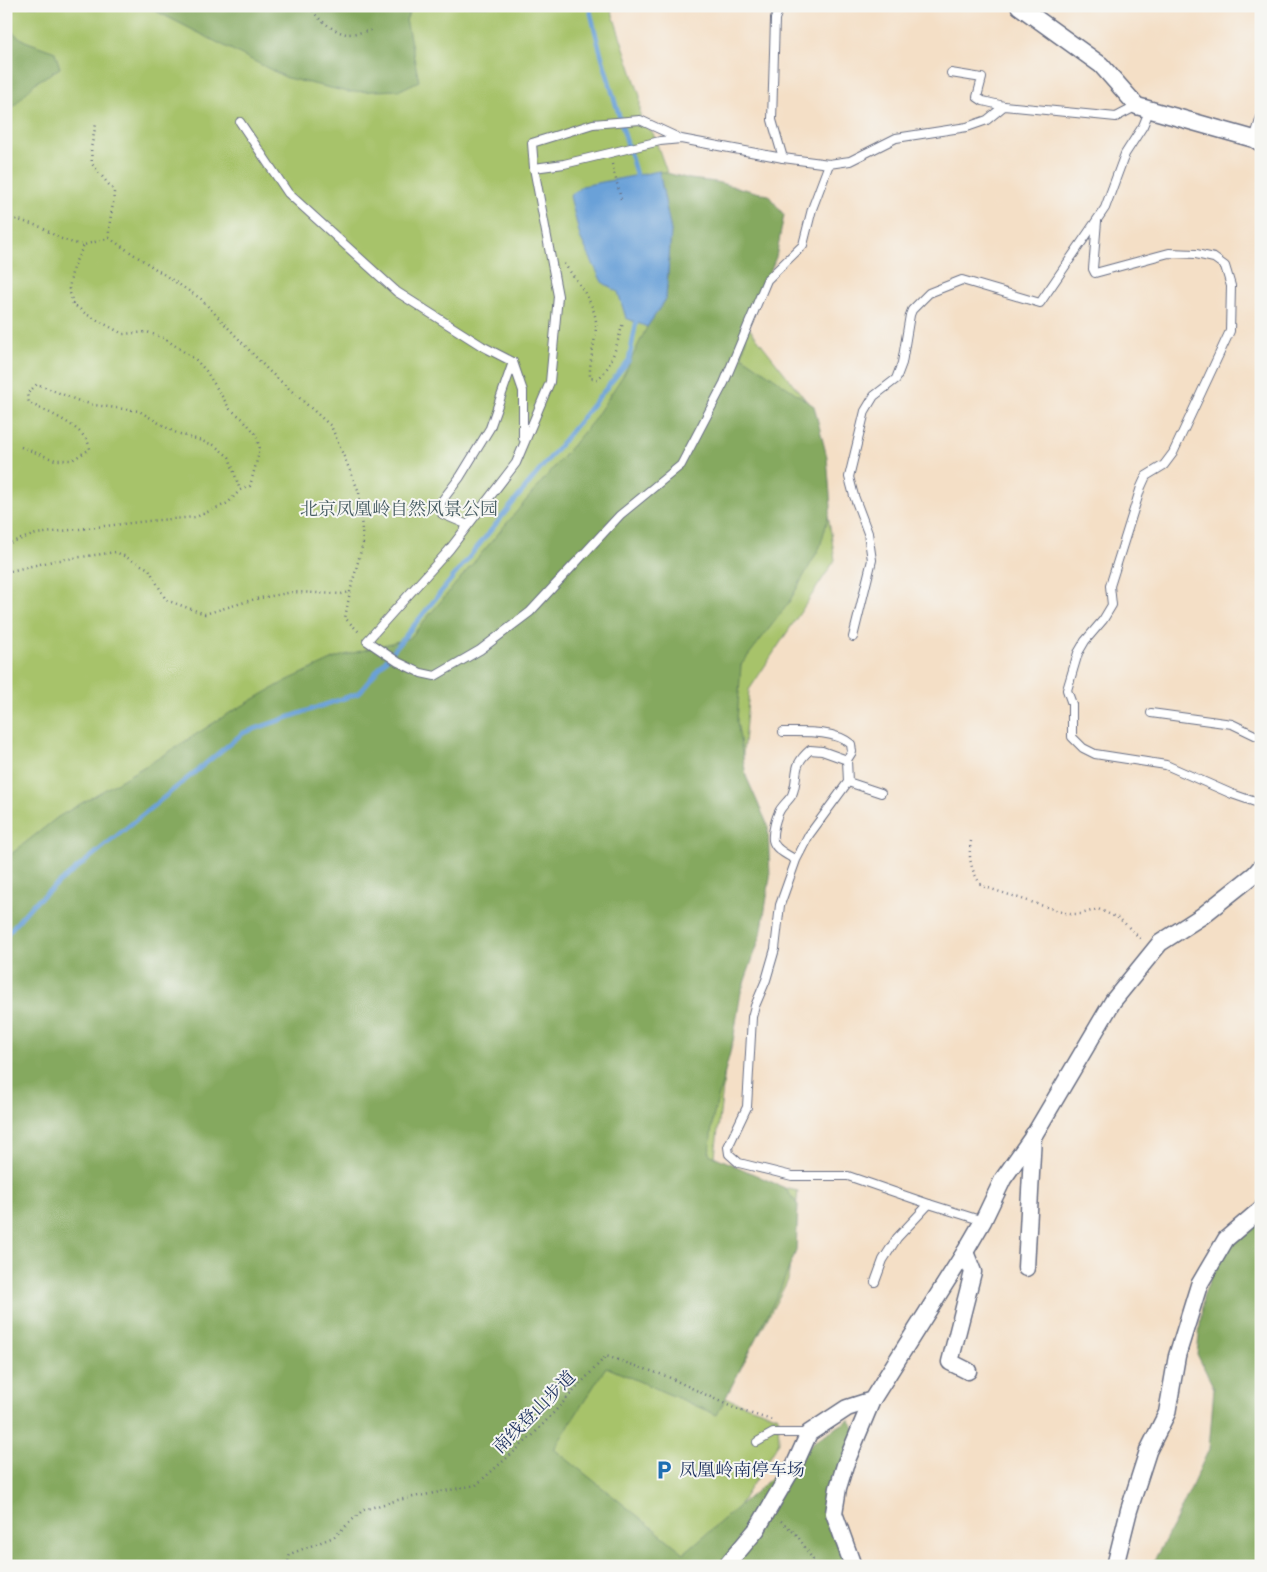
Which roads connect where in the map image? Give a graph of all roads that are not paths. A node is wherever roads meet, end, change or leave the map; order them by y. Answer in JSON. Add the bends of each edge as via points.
{"nodes":[{"id":1,"x":780,"y":6,"type":"edge"},
{"id":2,"x":1019,"y":6,"type":"edge"},
{"id":3,"x":951,"y":73,"type":"dead end"},
{"id":4,"x":1004,"y":106,"type":"junction"},
{"id":5,"x":1143,"y":107,"type":"junction"},
{"id":6,"x":1261,"y":117,"type":"edge"},
{"id":7,"x":240,"y":122,"type":"dead end"},
{"id":8,"x":681,"y":140,"type":"junction"},
{"id":9,"x":1257,"y":141,"type":"edge"},
{"id":10,"x":783,"y":158,"type":"junction"},
{"id":11,"x":829,"y":164,"type":"junction"},
{"id":12,"x":534,"y":168,"type":"junction"},
{"id":13,"x":1097,"y":221,"type":"junction"},
{"id":14,"x":513,"y":362,"type":"junction"},
{"id":15,"x":522,"y":448,"type":"junction"},
{"id":16,"x":468,"y":525,"type":"junction"},
{"id":17,"x":853,"y":637,"type":"dead end"},
{"id":18,"x":1151,"y":713,"type":"dead end"},
{"id":19,"x":783,"y":732,"type":"dead end"},
{"id":20,"x":1261,"y":738,"type":"edge"},
{"id":21,"x":847,"y":760,"type":"junction"},
{"id":22,"x":848,"y":782,"type":"junction"},
{"id":23,"x":881,"y":793,"type":"dead end"},
{"id":24,"x":1261,"y":804,"type":"edge"},
{"id":25,"x":796,"y":860,"type":"junction"},
{"id":26,"x":1261,"y":867,"type":"edge"},
{"id":27,"x":1034,"y":1135,"type":"junction"},
{"id":28,"x":929,"y":1204,"type":"junction"},
{"id":29,"x":1261,"y":1209,"type":"edge"},
{"id":30,"x":983,"y":1221,"type":"junction"},
{"id":31,"x":965,"y":1252,"type":"junction"},
{"id":32,"x":1026,"y":1268,"type":"dead end"},
{"id":33,"x":875,"y":1282,"type":"dead end"},
{"id":34,"x":968,"y":1371,"type":"dead end"},
{"id":35,"x":872,"y":1400,"type":"junction"},
{"id":36,"x":809,"y":1433,"type":"junction"},
{"id":37,"x":758,"y":1442,"type":"dead end"},
{"id":38,"x":726,"y":1566,"type":"edge"},
{"id":39,"x":853,"y":1566,"type":"edge"},
{"id":40,"x":1116,"y":1566,"type":"edge"}],
"edges":[{"from":1,"to":10,"type":"lane","via":[[775,20],[772,120]]},
{"from":2,"to":5,"type":"street","via":[[1101,65]]},
{"from":3,"to":4,"type":"lane","via":[[982,78],[978,97]]},
{"from":4,"to":5,"type":"lane","via":[[1116,117]]},
{"from":4,"to":11,"type":"lane","via":[[987,120],[896,138],[850,161]]},
{"from":5,"to":9,"type":"street"},
{"from":5,"to":13,"type":"lane","via":[[1143,126],[1125,154]]},
{"from":6,"to":9,"type":"lane"},
{"from":7,"to":14,"type":"lane","via":[[288,192],[397,292]]},
{"from":8,"to":10,"type":"lane"},
{"from":8,"to":12,"type":"lane","via":[[660,141]]},
{"from":8,"to":12,"type":"lane","via":[[640,120],[593,124],[532,143]]},
{"from":10,"to":11,"type":"lane"},
{"from":11,"to":16,"type":"lane","via":[[802,245],[767,280],[724,383],[681,465],[620,515],[530,612],[480,650],[435,676],[421,673],[398,662],[367,640]]},
{"from":12,"to":15,"type":"lane","via":[[558,296],[550,382]]},
{"from":13,"to":17,"type":"lane","via":[[1040,303],[962,280],[929,293],[912,310],[896,379],[874,396],[865,411],[849,477],[868,533],[872,560]]},
{"from":13,"to":24,"type":"lane","via":[[1095,273],[1169,253],[1214,258],[1225,266],[1231,286],[1230,331],[1173,453],[1164,465],[1146,476],[1141,487],[1110,586],[1112,605],[1078,653],[1066,690],[1072,704],[1072,737],[1082,748],[1096,754],[1166,765]]},
{"from":14,"to":15,"type":"lane","via":[[523,391]]},
{"from":14,"to":16,"type":"lane","via":[[490,428],[441,502],[442,514]]},
{"from":15,"to":16,"type":"lane","via":[[516,463]]},
{"from":18,"to":20,"type":"lane","via":[[1232,724]]},
{"from":19,"to":21,"type":"lane","via":[[833,735],[846,740],[851,744],[852,752]]},
{"from":21,"to":22,"type":"lane"},
{"from":21,"to":25,"type":"lane","via":[[810,750],[801,757],[792,795],[779,812],[773,840],[778,848]]},
{"from":22,"to":23,"type":"lane"},
{"from":22,"to":25,"type":"lane","via":[[808,835]]},
{"from":25,"to":28,"type":"lane","via":[[780,904],[775,949],[752,1017],[747,1107],[728,1147],[729,1154],[740,1162],[792,1176],[848,1176]]},
{"from":26,"to":27,"type":"street","via":[[1202,916],[1160,942],[1113,1001]]},
{"from":27,"to":30,"type":"street","via":[[1003,1179]]},
{"from":27,"to":32,"type":"street"},
{"from":28,"to":30,"type":"lane"},
{"from":28,"to":33,"type":"lane","via":[[897,1238],[883,1260]]},
{"from":29,"to":40,"type":"street","via":[[1226,1239],[1199,1284],[1177,1356],[1167,1413],[1148,1451]]},
{"from":30,"to":31,"type":"street"},
{"from":31,"to":34,"type":"street","via":[[973,1272],[950,1362]]},
{"from":31,"to":35,"type":"street"},
{"from":35,"to":36,"type":"street","via":[[847,1408]]},
{"from":35,"to":39,"type":"street","via":[[845,1465],[834,1513]]},
{"from":36,"to":37,"type":"lane","via":[[773,1433]]},
{"from":36,"to":38,"type":"street","via":[[756,1529]]}]}
